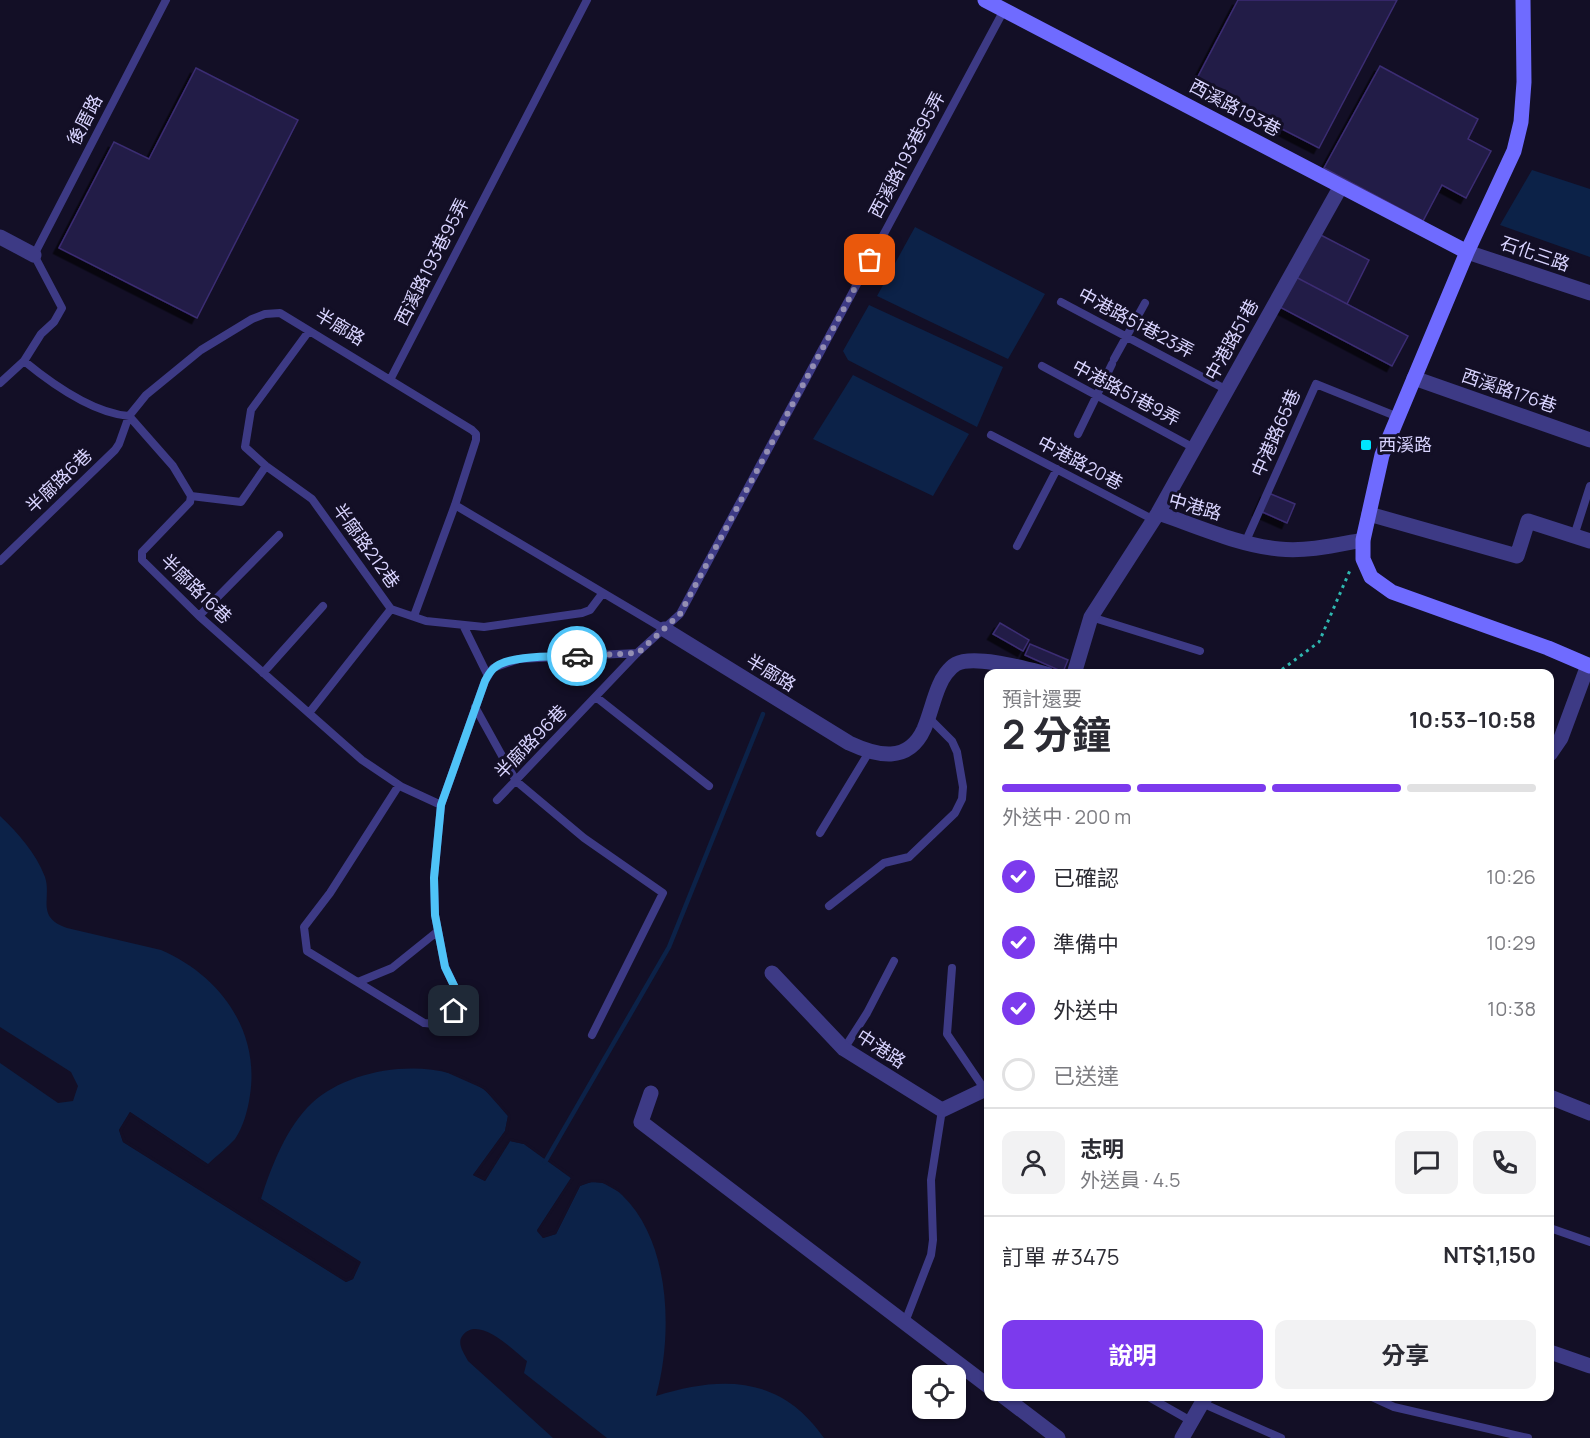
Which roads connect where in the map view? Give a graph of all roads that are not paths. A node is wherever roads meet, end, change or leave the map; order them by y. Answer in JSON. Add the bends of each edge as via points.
{"nodes":[{"id":1,"x":166,"y":0,"type":"edge"},
{"id":2,"x":587,"y":0,"type":"edge"},
{"id":3,"x":1523,"y":0,"type":"edge"},
{"id":4,"x":988,"y":1,"type":"edge"},
{"id":5,"x":1004,"y":10,"type":"junction"},
{"id":6,"x":1341,"y":186,"type":"junction"},
{"id":7,"x":0,"y":237,"type":"edge"},
{"id":8,"x":1467,"y":252,"type":"junction"},
{"id":9,"x":34,"y":255,"type":"junction"},
{"id":10,"x":1590,"y":293,"type":"edge"},
{"id":11,"x":1061,"y":302,"type":"dead end"},
{"id":12,"x":1145,"y":303,"type":"dead end"},
{"id":13,"x":309,"y":330,"type":"junction"},
{"id":14,"x":1126,"y":337,"type":"junction"},
{"id":15,"x":24,"y":361,"type":"junction"},
{"id":16,"x":1042,"y":366,"type":"dead end"},
{"id":17,"x":1414,"y":378,"type":"junction"},
{"id":18,"x":390,"y":380,"type":"junction"},
{"id":19,"x":0,"y":383,"type":"edge"},
{"id":20,"x":1227,"y":390,"type":"junction"},
{"id":21,"x":1096,"y":396,"type":"junction"},
{"id":22,"x":129,"y":416,"type":"junction"},
{"id":23,"x":1398,"y":417,"type":"junction"},
{"id":24,"x":1078,"y":434,"type":"dead end"},
{"id":25,"x":991,"y":435,"type":"dead end"},
{"id":26,"x":1590,"y":440,"type":"edge"},
{"id":27,"x":1194,"y":448,"type":"junction"},
{"id":28,"x":266,"y":466,"type":"junction"},
{"id":29,"x":1057,"y":469,"type":"junction"},
{"id":30,"x":1590,"y":486,"type":"edge"},
{"id":31,"x":191,"y":496,"type":"junction"},
{"id":32,"x":455,"y":505,"type":"junction"},
{"id":33,"x":1370,"y":514,"type":"junction"},
{"id":34,"x":1156,"y":516,"type":"junction"},
{"id":35,"x":279,"y":535,"type":"dead end"},
{"id":36,"x":1574,"y":536,"type":"junction"},
{"id":37,"x":1363,"y":540,"type":"junction"},
{"id":38,"x":1590,"y":541,"type":"edge"},
{"id":39,"x":1245,"y":543,"type":"junction"},
{"id":40,"x":1017,"y":546,"type":"dead end"},
{"id":41,"x":0,"y":561,"type":"edge"},
{"id":42,"x":602,"y":594,"type":"junction"},
{"id":43,"x":323,"y":606,"type":"dead end"},
{"id":44,"x":391,"y":609,"type":"junction"},
{"id":45,"x":199,"y":616,"type":"junction"},
{"id":46,"x":414,"y":616,"type":"junction"},
{"id":47,"x":1091,"y":617,"type":"junction"},
{"id":48,"x":464,"y":627,"type":"junction"},
{"id":49,"x":664,"y":629,"type":"junction"},
{"id":50,"x":1200,"y":651,"type":"dead end"},
{"id":51,"x":638,"y":653,"type":"junction"},
{"id":52,"x":1589,"y":666,"type":"edge"},
{"id":53,"x":1023,"y":669,"type":"edge"},
{"id":54,"x":1075,"y":669,"type":"edge"},
{"id":55,"x":263,"y":673,"type":"junction"},
{"id":56,"x":488,"y":676,"type":"junction"},
{"id":57,"x":596,"y":697,"type":"junction"},
{"id":58,"x":475,"y":707,"type":"junction"},
{"id":59,"x":309,"y":713,"type":"junction"},
{"id":60,"x":928,"y":717,"type":"junction"},
{"id":61,"x":1554,"y":748,"type":"edge"},
{"id":62,"x":869,"y":752,"type":"junction"},
{"id":63,"x":516,"y":781,"type":"junction"},
{"id":64,"x":399,"y":785,"type":"junction"},
{"id":65,"x":709,"y":786,"type":"dead end"},
{"id":66,"x":497,"y":800,"type":"dead end"},
{"id":67,"x":441,"y":805,"type":"junction"},
{"id":68,"x":820,"y":833,"type":"dead end"},
{"id":69,"x":829,"y":906,"type":"dead end"},
{"id":70,"x":438,"y":931,"type":"junction"},
{"id":71,"x":894,"y":961,"type":"dead end"},
{"id":72,"x":952,"y":968,"type":"dead end"},
{"id":73,"x":772,"y":973,"type":"dead end"},
{"id":74,"x":358,"y":982,"type":"junction"},
{"id":75,"x":592,"y":1035,"type":"dead end"},
{"id":76,"x":844,"y":1048,"type":"junction"},
{"id":77,"x":984,"y":1085,"type":"edge"},
{"id":78,"x":984,"y":1090,"type":"edge"},
{"id":79,"x":651,"y":1093,"type":"dead end"},
{"id":80,"x":1554,"y":1099,"type":"edge"},
{"id":81,"x":942,"y":1110,"type":"junction"},
{"id":82,"x":1590,"y":1113,"type":"edge"},
{"id":83,"x":1554,"y":1229,"type":"edge"},
{"id":84,"x":1590,"y":1242,"type":"edge"},
{"id":85,"x":905,"y":1322,"type":"junction"},
{"id":86,"x":1554,"y":1353,"type":"edge"},
{"id":87,"x":1590,"y":1365,"type":"edge"},
{"id":88,"x":984,"y":1383,"type":"edge"},
{"id":89,"x":1010,"y":1401,"type":"edge"},
{"id":90,"x":1156,"y":1401,"type":"edge"},
{"id":91,"x":1203,"y":1401,"type":"edge"},
{"id":92,"x":1206,"y":1401,"type":"edge"},
{"id":93,"x":1381,"y":1401,"type":"edge"},
{"id":94,"x":1191,"y":1421,"type":"junction"},
{"id":95,"x":1058,"y":1438,"type":"edge"},
{"id":96,"x":1182,"y":1438,"type":"edge"},
{"id":97,"x":1281,"y":1438,"type":"edge"},
{"id":98,"x":1528,"y":1438,"type":"edge"}],
"edges":[{"from":1,"to":9,"type":"lane","name":"後厝路"},
{"from":2,"to":18,"type":"lane","name":"西溪路193巷95弄"},
{"from":3,"to":8,"type":"street","via":[[1521,122],[1514,151]]},
{"from":4,"to":5,"type":"street","name":"西溪路193巷"},
{"from":5,"to":6,"type":"street","name":"西溪路193巷"},
{"from":5,"to":49,"type":"lane","name":"西溪路193巷95弄","via":[[680,614]]},
{"from":6,"to":8,"type":"street","name":"西溪路193巷"},
{"from":6,"to":20,"type":"street","name":"中港路51巷"},
{"from":7,"to":9,"type":"street"},
{"from":8,"to":10,"type":"street","name":"石化三路"},
{"from":8,"to":17,"type":"street"},
{"from":9,"to":15,"type":"lane","via":[[62,308]]},
{"from":11,"to":14,"type":"lane","name":"中港路51巷23弄"},
{"from":12,"to":14,"type":"lane"},
{"from":13,"to":18,"type":"lane","name":"半廍路"},
{"from":13,"to":22,"type":"lane","name":"半廍路","via":[[280,313],[252,319],[201,350],[146,395]]},
{"from":13,"to":28,"type":"lane","name":"半廍路212巷","via":[[251,410],[245,447]]},
{"from":14,"to":20,"type":"lane","name":"中港路51巷23弄"},
{"from":14,"to":21,"type":"lane"},
{"from":15,"to":19,"type":"lane"},
{"from":15,"to":22,"type":"lane","via":[[52,384],[112,414]]},
{"from":16,"to":21,"type":"lane","name":"中港路51巷9弄"},
{"from":17,"to":23,"type":"street"},
{"from":17,"to":26,"type":"street","name":"西溪路176巷"},
{"from":18,"to":32,"type":"lane","name":"半廍路","via":[[476,434]]},
{"from":20,"to":27,"type":"street","name":"中港路51巷"},
{"from":21,"to":24,"type":"lane"},
{"from":21,"to":27,"type":"lane","name":"中港路51巷9弄"},
{"from":22,"to":31,"type":"lane","via":[[173,466]]},
{"from":22,"to":41,"type":"lane","name":"半廍路6巷","via":[[114,450]]},
{"from":23,"to":33,"type":"street","via":[[1382,455]]},
{"from":23,"to":39,"type":"lane","name":"中港路65巷","via":[[1316,384]]},
{"from":25,"to":29,"type":"lane","name":"中港路20巷"},
{"from":27,"to":34,"type":"street","name":"中港路51巷"},
{"from":28,"to":31,"type":"lane","via":[[241,502]]},
{"from":28,"to":44,"type":"lane","name":"半廍路212巷","via":[[312,499]]},
{"from":29,"to":34,"type":"lane","name":"中港路20巷"},
{"from":29,"to":40,"type":"lane"},
{"from":30,"to":36,"type":"lane"},
{"from":31,"to":45,"type":"lane","name":"半廍路16巷","via":[[190,502],[141,555]]},
{"from":32,"to":42,"type":"lane","name":"半廍路"},
{"from":32,"to":46,"type":"lane","name":"半廍路"},
{"from":33,"to":36,"type":"street","via":[[1517,556],[1528,521]]},
{"from":33,"to":37,"type":"street"},
{"from":34,"to":39,"type":"street","name":"中港路"},
{"from":34,"to":47,"type":"street","name":"中港路"},
{"from":35,"to":45,"type":"lane"},
{"from":36,"to":38,"type":"street"},
{"from":37,"to":39,"type":"street","name":"中港路","via":[[1280,549]]},
{"from":37,"to":52,"type":"street","via":[[1363,559],[1371,577],[1392,592]]},
{"from":42,"to":48,"type":"lane","name":"半廍路212巷","via":[[590,610],[582,613]]},
{"from":42,"to":49,"type":"lane","name":"半廍路"},
{"from":43,"to":55,"type":"lane"},
{"from":44,"to":46,"type":"lane","name":"半廍路212巷"},
{"from":44,"to":59,"type":"lane"},
{"from":45,"to":55,"type":"lane","name":"半廍路16巷"},
{"from":46,"to":48,"type":"lane","name":"半廍路212巷"},
{"from":47,"to":50,"type":"lane"},
{"from":47,"to":54,"type":"street","name":"中港路"},
{"from":48,"to":56,"type":"lane"},
{"from":49,"to":51,"type":"lane","name":"半廍路96巷"},
{"from":49,"to":62,"type":"street","name":"半廍路"},
{"from":51,"to":56,"type":"lane","via":[[519,659],[493,668]]},
{"from":51,"to":57,"type":"lane","name":"半廍路96巷"},
{"from":52,"to":61,"type":"street"},
{"from":53,"to":60,"type":"street","name":"半廍路","via":[[990,662],[956,664],[943,677]]},
{"from":55,"to":59,"type":"lane","name":"半廍路16巷"},
{"from":56,"to":58,"type":"lane"},
{"from":57,"to":63,"type":"lane","name":"半廍路96巷"},
{"from":57,"to":65,"type":"lane"},
{"from":58,"to":63,"type":"lane"},
{"from":58,"to":67,"type":"lane"},
{"from":59,"to":64,"type":"lane","name":"半廍路16巷","via":[[362,760]]},
{"from":60,"to":62,"type":"street","name":"半廍路","via":[[915,743],[905,751]]},
{"from":60,"to":69,"type":"lane","via":[[952,741],[957,753],[963,787],[955,813],[909,857],[884,863]]},
{"from":62,"to":68,"type":"lane"},
{"from":63,"to":66,"type":"lane","name":"半廍路96巷"},
{"from":63,"to":75,"type":"lane","via":[[584,838],[663,893]]},
{"from":64,"to":67,"type":"lane","name":"半廍路16巷"},
{"from":64,"to":74,"type":"lane","via":[[330,894],[304,927],[307,951]]},
{"from":67,"to":70,"type":"lane","via":[[434,878]]},
{"from":70,"to":74,"type":"lane","via":[[392,968]]},
{"from":70,"to":74,"type":"lane","via":[[445,967],[460,998],[447,1024],[424,1023]]},
{"from":71,"to":76,"type":"lane"},
{"from":72,"to":77,"type":"lane","via":[[946,1034]]},
{"from":73,"to":76,"type":"street","name":"中港路"},
{"from":76,"to":81,"type":"street","name":"中港路"},
{"from":78,"to":81,"type":"street"},
{"from":79,"to":85,"type":"street","via":[[641,1122]]},
{"from":80,"to":82,"type":"street"},
{"from":81,"to":85,"type":"lane","via":[[932,1180],[931,1255]]},
{"from":83,"to":84,"type":"lane"},
{"from":85,"to":88,"type":"street"},
{"from":86,"to":87,"type":"street"},
{"from":89,"to":95,"type":"street"},
{"from":90,"to":94,"type":"lane"},
{"from":91,"to":94,"type":"street"},
{"from":92,"to":97,"type":"lane"},
{"from":93,"to":98,"type":"lane"},
{"from":94,"to":96,"type":"street"}]}
